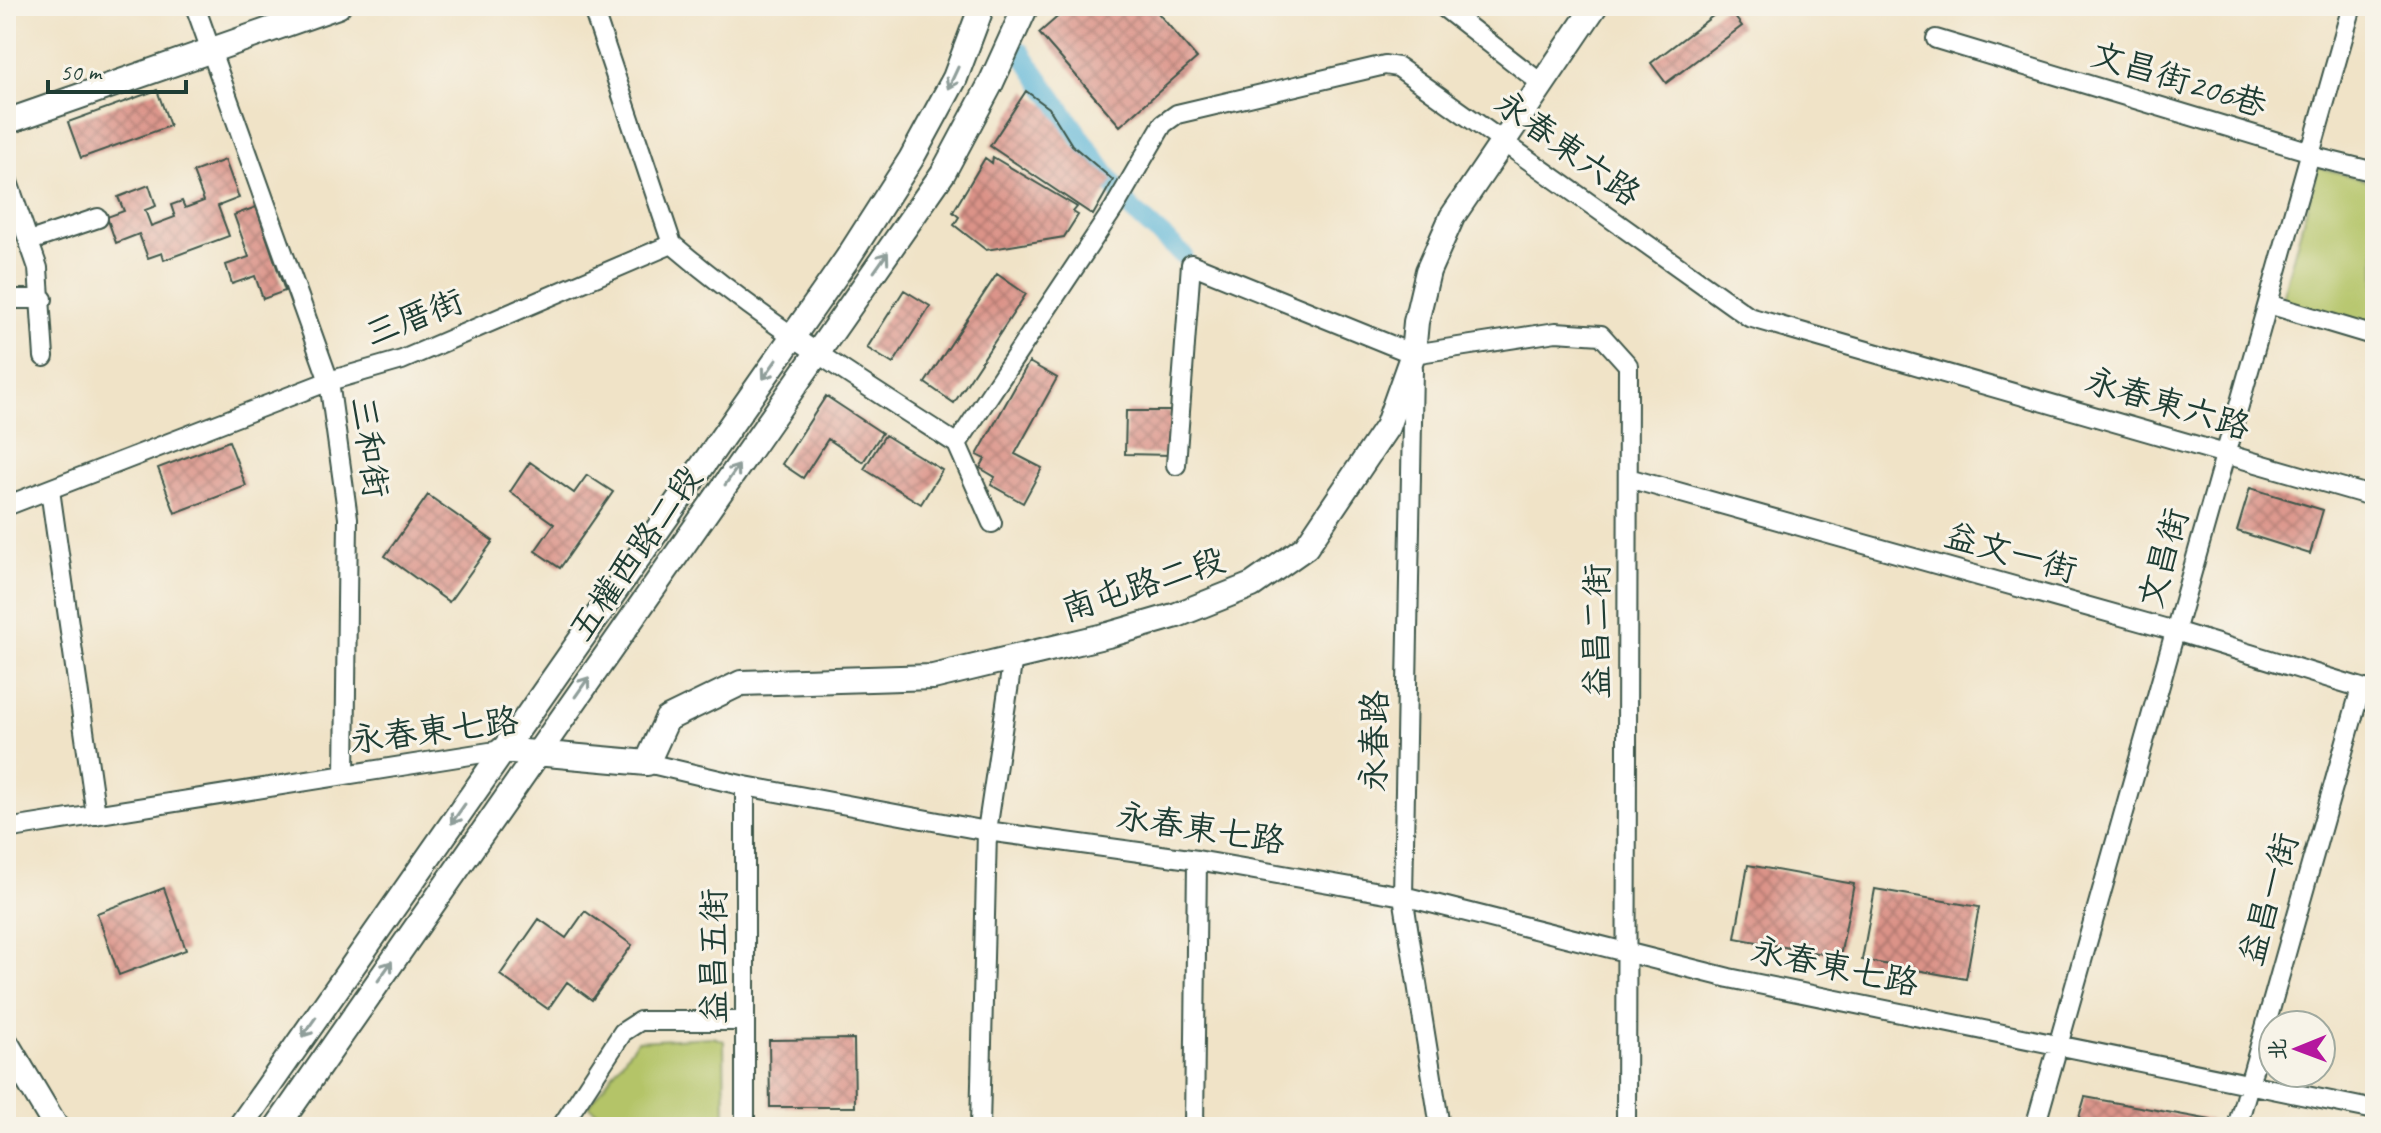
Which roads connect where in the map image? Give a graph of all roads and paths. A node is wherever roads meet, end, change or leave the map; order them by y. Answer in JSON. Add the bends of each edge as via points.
{"nodes":[{"id":1,"x":195,"y":6,"type":"edge"},
{"id":2,"x":338,"y":6,"type":"edge"},
{"id":3,"x":592,"y":6,"type":"edge"},
{"id":4,"x":982,"y":6,"type":"edge"},
{"id":5,"x":1026,"y":6,"type":"edge"},
{"id":6,"x":1442,"y":6,"type":"edge"},
{"id":7,"x":1595,"y":6,"type":"edge"},
{"id":8,"x":2352,"y":6,"type":"edge"},
{"id":9,"x":1936,"y":39,"type":"dead end"},
{"id":10,"x":210,"y":50,"type":"junction"},
{"id":11,"x":1542,"y":84,"type":"junction"},
{"id":12,"x":6,"y":122,"type":"edge"},
{"id":13,"x":1504,"y":141,"type":"junction"},
{"id":14,"x":2310,"y":154,"type":"junction"},
{"id":15,"x":2375,"y":172,"type":"edge"},
{"id":16,"x":6,"y":176,"type":"edge"},
{"id":17,"x":98,"y":218,"type":"dead end"},
{"id":18,"x":30,"y":241,"type":"junction"},
{"id":19,"x":672,"y":244,"type":"junction"},
{"id":20,"x":6,"y":299,"type":"edge"},
{"id":21,"x":43,"y":299,"type":"junction"},
{"id":22,"x":2268,"y":304,"type":"junction"},
{"id":23,"x":2375,"y":336,"type":"edge"},
{"id":24,"x":793,"y":338,"type":"junction"},
{"id":25,"x":817,"y":354,"type":"junction"},
{"id":26,"x":1413,"y":354,"type":"junction"},
{"id":27,"x":44,"y":357,"type":"dead end"},
{"id":28,"x":329,"y":381,"type":"junction"},
{"id":29,"x":957,"y":444,"type":"junction"},
{"id":30,"x":2225,"y":454,"type":"junction"},
{"id":31,"x":1176,"y":465,"type":"dead end"},
{"id":32,"x":1628,"y":478,"type":"junction"},
{"id":33,"x":50,"y":490,"type":"junction"},
{"id":34,"x":2375,"y":497,"type":"edge"},
{"id":35,"x":6,"y":506,"type":"edge"},
{"id":36,"x":992,"y":523,"type":"dead end"},
{"id":37,"x":2175,"y":631,"type":"junction"},
{"id":38,"x":1013,"y":657,"type":"junction"},
{"id":39,"x":2368,"y":690,"type":"edge"},
{"id":40,"x":502,"y":750,"type":"junction"},
{"id":41,"x":537,"y":751,"type":"junction"},
{"id":42,"x":647,"y":763,"type":"junction"},
{"id":43,"x":345,"y":775,"type":"junction"},
{"id":44,"x":745,"y":786,"type":"junction"},
{"id":45,"x":96,"y":815,"type":"junction"},
{"id":46,"x":6,"y":829,"type":"edge"},
{"id":47,"x":987,"y":831,"type":"junction"},
{"id":48,"x":1197,"y":860,"type":"junction"},
{"id":49,"x":1403,"y":896,"type":"junction"},
{"id":50,"x":1629,"y":956,"type":"junction"},
{"id":51,"x":745,"y":1021,"type":"junction"},
{"id":52,"x":6,"y":1043,"type":"edge"},
{"id":53,"x":2058,"y":1047,"type":"junction"},
{"id":54,"x":2248,"y":1085,"type":"junction"},
{"id":55,"x":2375,"y":1110,"type":"edge"},
{"id":56,"x":56,"y":1127,"type":"edge"},
{"id":57,"x":240,"y":1127,"type":"edge"},
{"id":58,"x":277,"y":1127,"type":"edge"},
{"id":59,"x":561,"y":1127,"type":"edge"},
{"id":60,"x":745,"y":1127,"type":"edge"},
{"id":61,"x":980,"y":1127,"type":"edge"},
{"id":62,"x":1194,"y":1127,"type":"edge"},
{"id":63,"x":1440,"y":1127,"type":"edge"},
{"id":64,"x":1626,"y":1127,"type":"edge"},
{"id":65,"x":2035,"y":1127,"type":"edge"},
{"id":66,"x":2237,"y":1127,"type":"edge"}],
"edges":[{"from":1,"to":10,"type":"street","name":"三和街"},
{"from":2,"to":10,"type":"main road"},
{"from":3,"to":19,"type":"street"},
{"from":4,"to":24,"type":"main road","name":"五權西路二段","one_way":true,"via":[[955,78],[911,159]]},
{"from":25,"to":5,"type":"main road","name":"五權西路二段","one_way":true,"via":[[943,173]]},
{"from":6,"to":11,"type":"street"},
{"from":7,"to":11,"type":"main road","name":"南屯路二段"},
{"from":8,"to":14,"type":"street","name":"文昌街"},
{"from":9,"to":14,"type":"street","name":"文昌街206巷"},
{"from":10,"to":12,"type":"main road"},
{"from":10,"to":28,"type":"street","name":"三和街"},
{"from":11,"to":13,"type":"main road","name":"南屯路二段"},
{"from":13,"to":26,"type":"main road","name":"南屯路二段","via":[[1452,217],[1434,254],[1420,299]]},
{"from":13,"to":29,"type":"street","name":"永春東六路","via":[[1398,67],[1385,65],[1177,114],[1163,124],[1114,208]]},
{"from":13,"to":30,"type":"street","name":"永春東六路","via":[[1749,317]]},
{"from":14,"to":15,"type":"street","name":"文昌街206巷"},
{"from":14,"to":22,"type":"street","name":"文昌街"},
{"from":16,"to":18,"type":"street"},
{"from":17,"to":18,"type":"street"},
{"from":18,"to":21,"type":"street"},
{"from":19,"to":24,"type":"street"},
{"from":19,"to":28,"type":"street","name":"三厝街","via":[[402,360]]},
{"from":20,"to":21,"type":"street"},
{"from":21,"to":27,"type":"street"},
{"from":22,"to":23,"type":"street"},
{"from":22,"to":30,"type":"street","name":"文昌街"},
{"from":24,"to":25,"type":"street"},
{"from":24,"to":40,"type":"main road","name":"五權西路二段","one_way":true},
{"from":25,"to":29,"type":"street"},
{"from":41,"to":25,"type":"main road","name":"五權西路二段","one_way":true},
{"from":26,"to":31,"type":"street","via":[[1191,264]]},
{"from":26,"to":32,"type":"street","name":"益昌二街","via":[[1556,332],[1601,335],[1628,365]]},
{"from":26,"to":38,"type":"main road","name":"南屯路二段","via":[[1387,427],[1306,547],[1252,585],[1177,615]]},
{"from":26,"to":49,"type":"street","name":"永春路"},
{"from":28,"to":33,"type":"street","name":"三厝街"},
{"from":28,"to":43,"type":"street","name":"三和街","via":[[348,518]]},
{"from":29,"to":36,"type":"street"},
{"from":30,"to":34,"type":"street","name":"永春東六路"},
{"from":30,"to":37,"type":"street","name":"文昌街"},
{"from":32,"to":37,"type":"street","name":"益文一街"},
{"from":32,"to":50,"type":"street","name":"益昌二街"},
{"from":33,"to":35,"type":"street","name":"三厝街"},
{"from":33,"to":45,"type":"street"},
{"from":37,"to":39,"type":"street","name":"益文一街"},
{"from":37,"to":53,"type":"street","name":"文昌街"},
{"from":38,"to":42,"type":"main road","name":"南屯路二段","via":[[933,677],[741,683],[667,719]]},
{"from":38,"to":47,"type":"street"},
{"from":39,"to":54,"type":"street","name":"益昌一街"},
{"from":40,"to":41,"type":"main road","name":"永春東七路"},
{"from":40,"to":43,"type":"street","name":"永春東七路"},
{"from":40,"to":57,"type":"main road","name":"五權西路二段","one_way":true},
{"from":41,"to":42,"type":"main road","name":"永春東七路"},
{"from":58,"to":41,"type":"main road","name":"五權西路二段","one_way":true},
{"from":42,"to":44,"type":"street","name":"永春東七路"},
{"from":43,"to":45,"type":"street","name":"永春東七路"},
{"from":44,"to":47,"type":"street","name":"永春東七路"},
{"from":44,"to":51,"type":"street","name":"益昌五街"},
{"from":45,"to":46,"type":"street","name":"永春東七路"},
{"from":47,"to":48,"type":"street","name":"永春東七路"},
{"from":47,"to":61,"type":"street"},
{"from":48,"to":49,"type":"street","name":"永春東七路"},
{"from":48,"to":62,"type":"street"},
{"from":49,"to":50,"type":"street","name":"永春東七路"},
{"from":49,"to":63,"type":"street","name":"永春路"},
{"from":50,"to":53,"type":"street","name":"永春東七路"},
{"from":50,"to":64,"type":"street","name":"益昌二街"},
{"from":51,"to":59,"type":"street","via":[[640,1021],[623,1032]]},
{"from":51,"to":60,"type":"street","name":"益昌五街"},
{"from":52,"to":56,"type":"main road"},
{"from":53,"to":54,"type":"street","name":"永春東七路"},
{"from":53,"to":65,"type":"street","name":"文昌街"},
{"from":54,"to":55,"type":"street","name":"永春東七路"},
{"from":54,"to":66,"type":"street","name":"益昌一街"}]}
